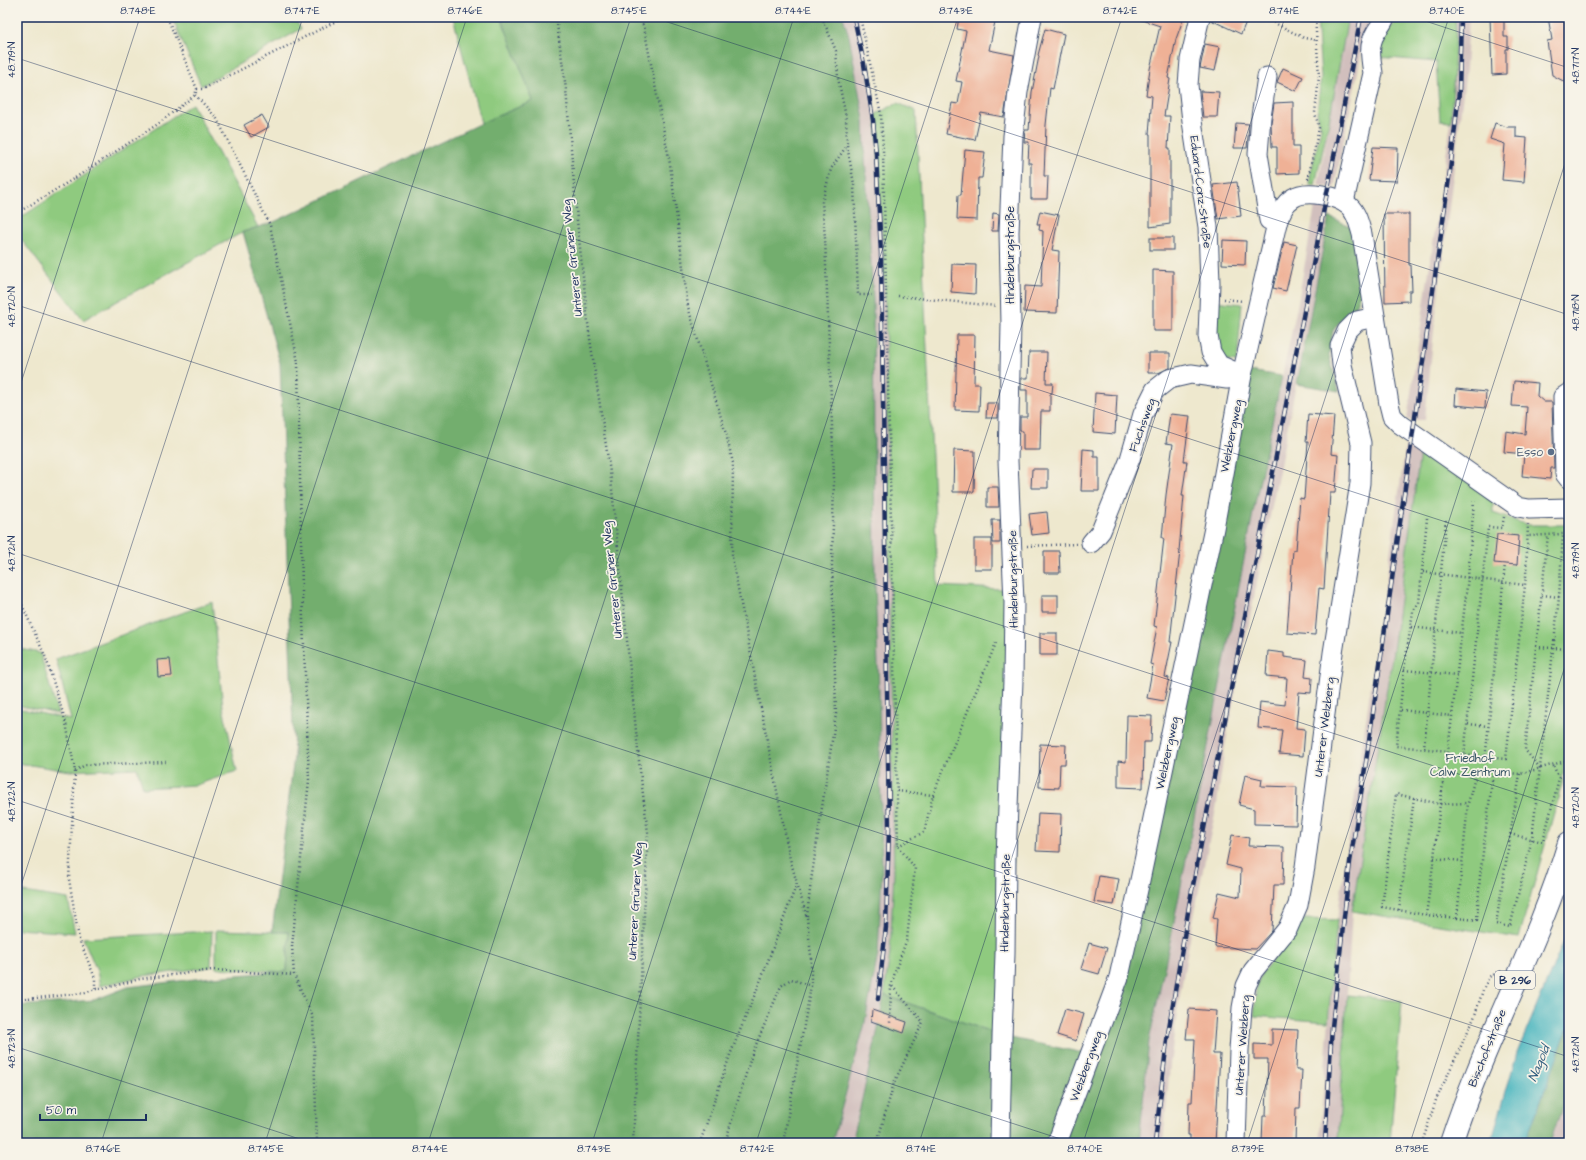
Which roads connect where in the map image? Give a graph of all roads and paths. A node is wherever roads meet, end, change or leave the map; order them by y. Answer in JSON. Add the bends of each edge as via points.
{"nodes":[{"id":1,"x":167,"y":17,"type":"edge"},
{"id":2,"x":344,"y":17,"type":"edge"},
{"id":3,"x":556,"y":17,"type":"edge"},
{"id":4,"x":639,"y":17,"type":"edge"},
{"id":5,"x":822,"y":17,"type":"edge"},
{"id":6,"x":860,"y":17,"type":"edge"},
{"id":7,"x":1032,"y":17,"type":"edge"},
{"id":8,"x":1200,"y":17,"type":"edge"},
{"id":9,"x":1264,"y":17,"type":"edge"},
{"id":10,"x":1315,"y":17,"type":"edge"},
{"id":11,"x":1385,"y":17,"type":"edge"},
{"id":12,"x":1316,"y":40,"type":"junction"},
{"id":13,"x":1267,"y":77,"type":"dead end"},
{"id":14,"x":197,"y":89,"type":"junction"},
{"id":15,"x":195,"y":95,"type":"junction"},
{"id":16,"x":847,"y":145,"type":"junction"},
{"id":17,"x":1307,"y":181,"type":"dead end"},
{"id":18,"x":1344,"y":202,"type":"junction"},
{"id":19,"x":17,"y":213,"type":"edge"},
{"id":20,"x":1276,"y":223,"type":"junction"},
{"id":21,"x":872,"y":296,"type":"dead end"},
{"id":22,"x":898,"y":296,"type":"dead end"},
{"id":23,"x":1210,"y":297,"type":"junction"},
{"id":24,"x":1245,"y":302,"type":"dead end"},
{"id":25,"x":1010,"y":308,"type":"junction"},
{"id":26,"x":1375,"y":317,"type":"junction"},
{"id":27,"x":1242,"y":375,"type":"junction"},
{"id":28,"x":1569,"y":393,"type":"edge"},
{"id":29,"x":1569,"y":479,"type":"edge"},
{"id":30,"x":1474,"y":501,"type":"dead end"},
{"id":31,"x":1569,"y":508,"type":"edge"},
{"id":32,"x":1427,"y":518,"type":"dead end"},
{"id":33,"x":1504,"y":518,"type":"dead end"},
{"id":34,"x":1446,"y":520,"type":"dead end"},
{"id":35,"x":1528,"y":525,"type":"dead end"},
{"id":36,"x":1548,"y":535,"type":"junction"},
{"id":37,"x":1528,"y":536,"type":"junction"},
{"id":38,"x":1091,"y":543,"type":"joint"},
{"id":39,"x":1013,"y":547,"type":"junction"},
{"id":40,"x":1505,"y":564,"type":"dead end"},
{"id":41,"x":1423,"y":572,"type":"junction"},
{"id":42,"x":1441,"y":574,"type":"junction"},
{"id":43,"x":1468,"y":577,"type":"junction"},
{"id":44,"x":1483,"y":579,"type":"junction"},
{"id":45,"x":1504,"y":582,"type":"junction"},
{"id":46,"x":1524,"y":584,"type":"junction"},
{"id":47,"x":17,"y":594,"type":"edge"},
{"id":48,"x":1542,"y":594,"type":"junction"},
{"id":49,"x":1559,"y":597,"type":"junction"},
{"id":50,"x":1411,"y":627,"type":"junction"},
{"id":51,"x":1436,"y":631,"type":"junction"},
{"id":52,"x":1461,"y":633,"type":"junction"},
{"id":53,"x":999,"y":637,"type":"dead end"},
{"id":54,"x":1536,"y":647,"type":"junction"},
{"id":55,"x":1553,"y":648,"type":"junction"},
{"id":56,"x":1568,"y":649,"type":"dead end"},
{"id":57,"x":1404,"y":670,"type":"junction"},
{"id":58,"x":1431,"y":674,"type":"junction"},
{"id":59,"x":1457,"y":675,"type":"junction"},
{"id":60,"x":1401,"y":710,"type":"junction"},
{"id":61,"x":1428,"y":713,"type":"junction"},
{"id":62,"x":1452,"y":716,"type":"junction"},
{"id":63,"x":1468,"y":724,"type":"junction"},
{"id":64,"x":1488,"y":726,"type":"junction"},
{"id":65,"x":1424,"y":748,"type":"junction"},
{"id":66,"x":1448,"y":751,"type":"junction"},
{"id":67,"x":1485,"y":756,"type":"junction"},
{"id":68,"x":1569,"y":760,"type":"edge"},
{"id":69,"x":166,"y":762,"type":"dead end"},
{"id":70,"x":1553,"y":765,"type":"junction"},
{"id":71,"x":1541,"y":769,"type":"junction"},
{"id":72,"x":75,"y":771,"type":"junction"},
{"id":73,"x":1484,"y":771,"type":"junction"},
{"id":74,"x":1493,"y":773,"type":"junction"},
{"id":75,"x":1520,"y":774,"type":"junction"},
{"id":76,"x":897,"y":791,"type":"junction"},
{"id":77,"x":932,"y":794,"type":"junction"},
{"id":78,"x":1414,"y":798,"type":"junction"},
{"id":79,"x":1468,"y":803,"type":"junction"},
{"id":80,"x":1440,"y":804,"type":"junction"},
{"id":81,"x":1510,"y":834,"type":"junction"},
{"id":82,"x":1532,"y":839,"type":"junction"},
{"id":83,"x":1569,"y":843,"type":"edge"},
{"id":84,"x":898,"y":846,"type":"junction"},
{"id":85,"x":1434,"y":858,"type":"junction"},
{"id":86,"x":1462,"y":861,"type":"junction"},
{"id":87,"x":797,"y":883,"type":"junction"},
{"id":88,"x":1399,"y":910,"type":"junction"},
{"id":89,"x":1426,"y":915,"type":"junction"},
{"id":90,"x":807,"y":918,"type":"junction"},
{"id":91,"x":1457,"y":918,"type":"junction"},
{"id":92,"x":294,"y":975,"type":"junction"},
{"id":93,"x":1515,"y":980,"type":"junction"},
{"id":94,"x":811,"y":986,"type":"junction"},
{"id":95,"x":891,"y":986,"type":"junction"},
{"id":96,"x":94,"y":989,"type":"junction"},
{"id":97,"x":17,"y":1000,"type":"edge"},
{"id":98,"x":890,"y":1023,"type":"dead end"},
{"id":99,"x":317,"y":1143,"type":"edge"},
{"id":100,"x":633,"y":1143,"type":"edge"},
{"id":101,"x":700,"y":1143,"type":"edge"},
{"id":102,"x":725,"y":1143,"type":"edge"},
{"id":103,"x":783,"y":1143,"type":"edge"},
{"id":104,"x":877,"y":1143,"type":"edge"},
{"id":105,"x":1000,"y":1143,"type":"edge"},
{"id":106,"x":1057,"y":1143,"type":"edge"},
{"id":107,"x":1236,"y":1143,"type":"edge"},
{"id":108,"x":1422,"y":1143,"type":"edge"},
{"id":109,"x":1451,"y":1143,"type":"edge"}],
"edges":[{"from":1,"to":14,"type":"path"},
{"from":2,"to":14,"type":"path","via":[[203,89]]},
{"from":3,"to":100,"type":"path","name":"Unterer Grüner Weg","via":[[566,89],[589,332],[612,487],[648,833]]},
{"from":4,"to":87,"type":"path","via":[[644,27],[670,164],[688,307],[733,463],[732,557],[790,859]]},
{"from":5,"to":16,"type":"path","via":[[836,51],[838,78],[846,117]]},
{"from":6,"to":76,"type":"path","via":[[881,114],[883,150]]},
{"from":7,"to":25,"type":"street","name":"Hindenburgstraße","via":[[1013,136],[1009,232]]},
{"from":8,"to":23,"type":"street","name":"Eduard-Conz-Straße","via":[[1190,60],[1188,85],[1208,227]]},
{"from":9,"to":12,"type":"path","via":[[1304,38]]},
{"from":10,"to":12,"type":"path"},
{"from":11,"to":18,"type":"street","via":[[1374,35],[1370,52],[1373,73]]},
{"from":12,"to":17,"type":"path","via":[[1318,76],[1315,113],[1318,128]]},
{"from":13,"to":20,"type":"street","via":[[1258,154],[1269,220]]},
{"from":14,"to":15,"type":"path"},
{"from":15,"to":19,"type":"path","via":[[158,124]]},
{"from":15,"to":92,"type":"path","via":[[216,117],[270,225],[298,362],[308,780],[292,946]]},
{"from":16,"to":21,"type":"path","via":[[854,184],[858,295]]},
{"from":16,"to":90,"type":"path","via":[[831,169],[822,202],[834,464],[832,566],[836,714]]},
{"from":18,"to":20,"type":"street","name":"Welzbergweg","via":[[1317,194],[1300,195],[1289,202]]},
{"from":18,"to":26,"type":"street","via":[[1354,212],[1362,234]]},
{"from":20,"to":27,"type":"street","name":"Welzbergweg"},
{"from":22,"to":25,"type":"path"},
{"from":23,"to":24,"type":"path"},
{"from":23,"to":27,"type":"street","name":"Eduard-Conz-Straße","via":[[1208,336],[1211,352],[1219,365]]},
{"from":25,"to":39,"type":"street","name":"Hindenburgstraße","via":[[1008,461]]},
{"from":26,"to":31,"type":"street","via":[[1389,404],[1392,416],[1400,424],[1518,507]]},
{"from":26,"to":107,"type":"street","name":"Unterer Welzberg","via":[[1357,321],[1347,331],[1340,346],[1342,365],[1361,443],[1360,483],[1298,905],[1288,928],[1253,971],[1246,986],[1239,1050]]},
{"from":27,"to":38,"type":"street","name":"Fuchsweg","via":[[1227,379],[1191,374],[1169,379],[1155,390],[1143,414],[1130,459],[1101,531]]},
{"from":27,"to":106,"type":"street","name":"Welzbergweg","via":[[1210,543],[1119,977]]},
{"from":28,"to":29,"type":"street","via":[[1563,397],[1565,474]]},
{"from":30,"to":43,"type":"path"},
{"from":32,"to":41,"type":"path"},
{"from":33,"to":44,"type":"path","via":[[1502,528],[1488,527]]},
{"from":34,"to":42,"type":"path"},
{"from":35,"to":37,"type":"path"},
{"from":36,"to":37,"type":"path"},
{"from":36,"to":48,"type":"path"},
{"from":36,"to":49,"type":"path","via":[[1562,534]]},
{"from":37,"to":46,"type":"path"},
{"from":38,"to":39,"type":"path"},
{"from":39,"to":105,"type":"street","name":"Hindenburgstraße","via":[[1013,681],[1006,857]]},
{"from":40,"to":45,"type":"path"},
{"from":41,"to":42,"type":"path"},
{"from":41,"to":50,"type":"path","via":[[1420,603],[1413,611]]},
{"from":42,"to":43,"type":"path"},
{"from":42,"to":51,"type":"path"},
{"from":43,"to":44,"type":"path"},
{"from":43,"to":52,"type":"path"},
{"from":44,"to":45,"type":"path"},
{"from":44,"to":63,"type":"path"},
{"from":45,"to":46,"type":"path"},
{"from":45,"to":64,"type":"path"},
{"from":46,"to":67,"type":"path","via":[[1506,759]]},
{"from":47,"to":72,"type":"path","via":[[46,658],[66,724]]},
{"from":48,"to":49,"type":"path"},
{"from":48,"to":54,"type":"path"},
{"from":49,"to":55,"type":"path"},
{"from":50,"to":51,"type":"path"},
{"from":50,"to":57,"type":"path"},
{"from":51,"to":52,"type":"path"},
{"from":51,"to":58,"type":"path"},
{"from":52,"to":59,"type":"path"},
{"from":53,"to":77,"type":"path"},
{"from":54,"to":55,"type":"path"},
{"from":54,"to":71,"type":"path","via":[[1525,750]]},
{"from":55,"to":56,"type":"path"},
{"from":55,"to":71,"type":"path"},
{"from":57,"to":58,"type":"path"},
{"from":57,"to":60,"type":"path"},
{"from":58,"to":59,"type":"path"},
{"from":58,"to":61,"type":"path"},
{"from":59,"to":62,"type":"path"},
{"from":60,"to":61,"type":"path"},
{"from":60,"to":65,"type":"path","via":[[1396,746]]},
{"from":61,"to":62,"type":"path"},
{"from":61,"to":65,"type":"path"},
{"from":62,"to":66,"type":"path"},
{"from":63,"to":64,"type":"path"},
{"from":63,"to":67,"type":"path","via":[[1464,755]]},
{"from":64,"to":67,"type":"path"},
{"from":65,"to":66,"type":"path"},
{"from":66,"to":80,"type":"path"},
{"from":67,"to":73,"type":"path"},
{"from":68,"to":70,"type":"path"},
{"from":69,"to":72,"type":"path","via":[[85,765]]},
{"from":70,"to":71,"type":"path"},
{"from":70,"to":82,"type":"path","via":[[1559,778],[1543,842]]},
{"from":71,"to":75,"type":"path"},
{"from":71,"to":82,"type":"path"},
{"from":72,"to":96,"type":"path","via":[[69,879],[79,939],[95,978]]},
{"from":73,"to":74,"type":"path"},
{"from":73,"to":79,"type":"path","via":[[1476,774]]},
{"from":74,"to":75,"type":"path"},
{"from":74,"to":91,"type":"path","via":[[1476,920]]},
{"from":75,"to":81,"type":"path"},
{"from":76,"to":77,"type":"path"},
{"from":76,"to":84,"type":"path"},
{"from":77,"to":84,"type":"path","via":[[924,832]]},
{"from":78,"to":80,"type":"path"},
{"from":78,"to":88,"type":"path"},
{"from":78,"to":88,"type":"path","via":[[1396,794],[1382,907]]},
{"from":79,"to":80,"type":"path"},
{"from":79,"to":86,"type":"path"},
{"from":80,"to":85,"type":"path"},
{"from":81,"to":82,"type":"path"},
{"from":81,"to":82,"type":"path","via":[[1496,924],[1510,927]]},
{"from":83,"to":93,"type":"main road","name":"Bischofstraße","number":"B 296","via":[[1542,918]]},
{"from":84,"to":95,"type":"path","via":[[915,868],[907,939]]},
{"from":85,"to":86,"type":"path"},
{"from":85,"to":89,"type":"path"},
{"from":86,"to":91,"type":"path"},
{"from":87,"to":90,"type":"path"},
{"from":87,"to":101,"type":"path","via":[[730,1055]]},
{"from":88,"to":89,"type":"path"},
{"from":89,"to":91,"type":"path"},
{"from":90,"to":94,"type":"path"},
{"from":92,"to":96,"type":"path","via":[[213,970],[140,979]]},
{"from":92,"to":99,"type":"path","via":[[312,1017]]},
{"from":93,"to":108,"type":"path","via":[[1499,971],[1489,977],[1474,1018],[1436,1100]]},
{"from":93,"to":109,"type":"main road","name":"Bischofstraße","number":"B 296"},
{"from":94,"to":102,"type":"path","via":[[791,979],[781,986],[752,1054]]},
{"from":94,"to":103,"type":"path"},
{"from":95,"to":98,"type":"path"},
{"from":95,"to":104,"type":"path","via":[[923,1022],[894,1083]]},
{"from":96,"to":97,"type":"path","via":[[85,993]]}]}
